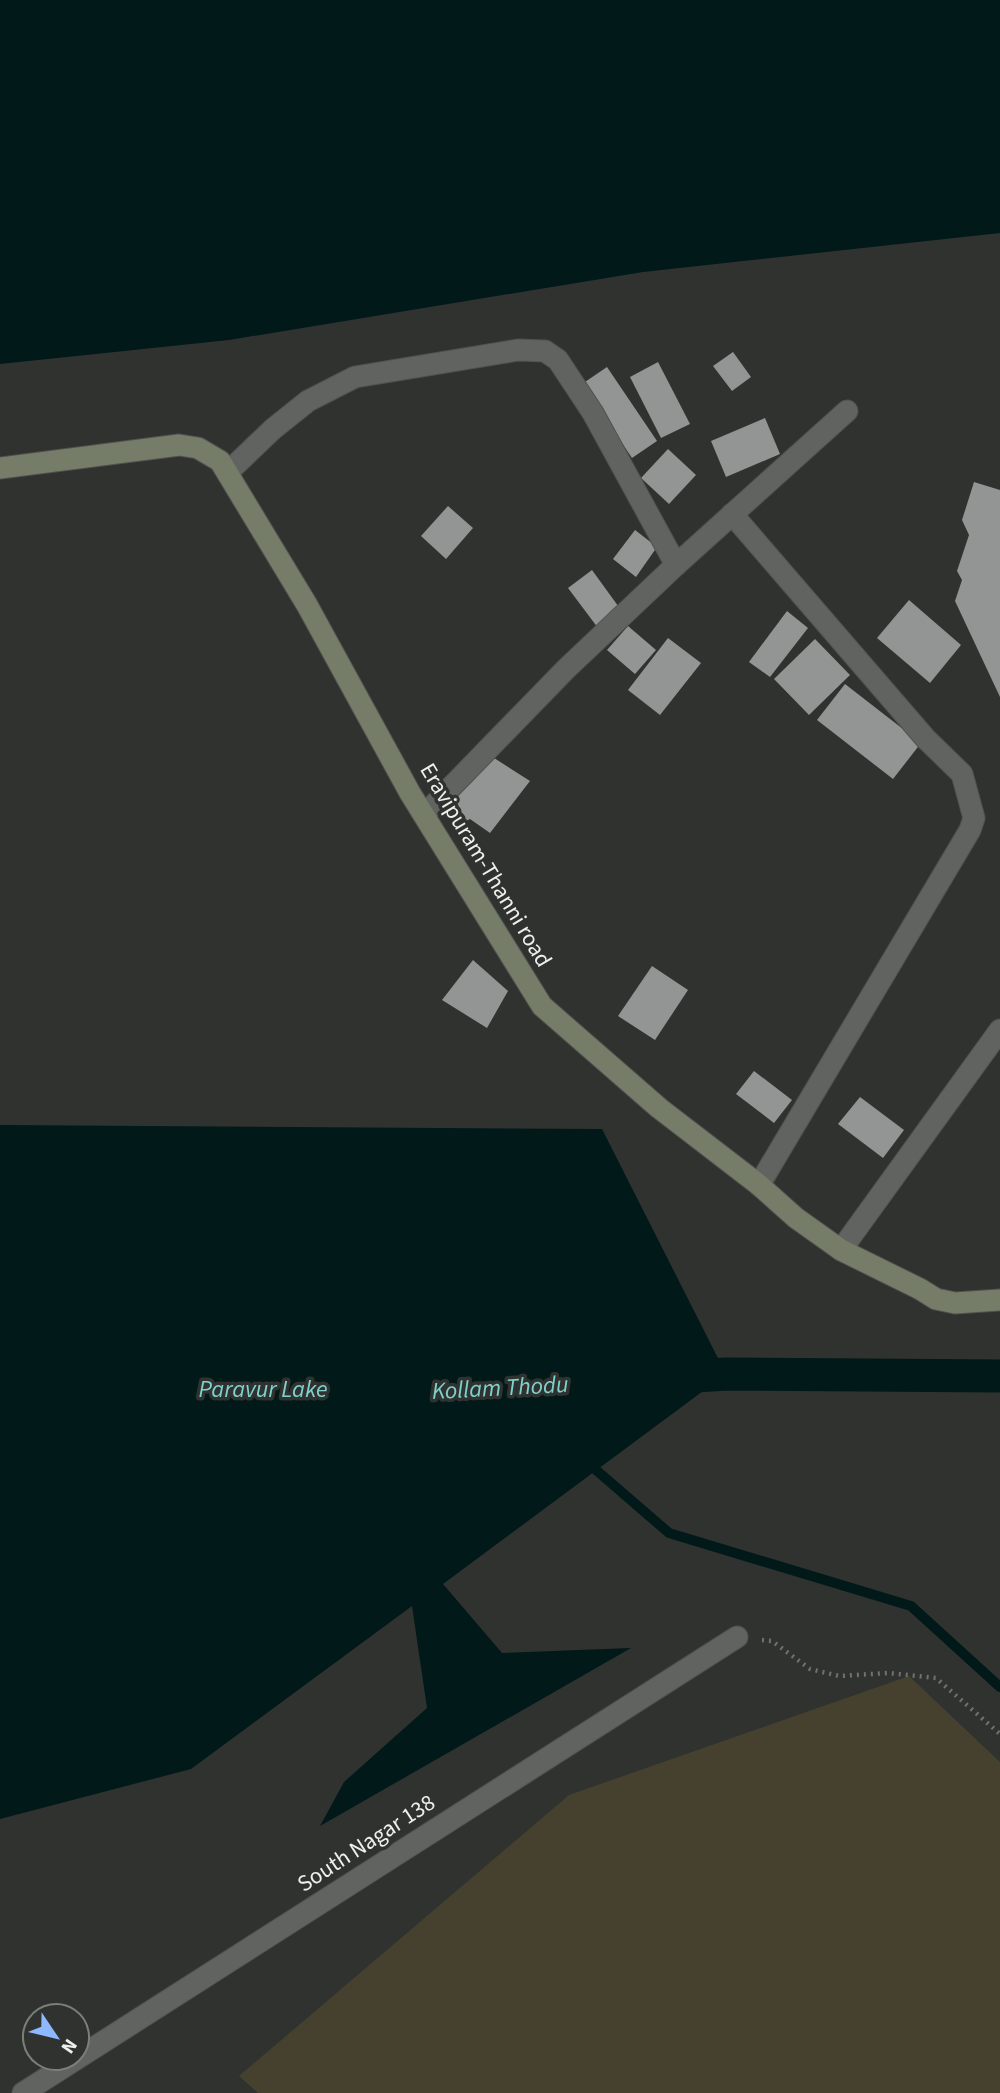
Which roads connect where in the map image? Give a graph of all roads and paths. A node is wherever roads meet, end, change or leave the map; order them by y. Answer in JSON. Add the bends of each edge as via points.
{"nodes":[{"id":1,"x":847,"y":411,"type":"dead end"},
{"id":2,"x":0,"y":468,"type":"edge"},
{"id":3,"x":228,"y":472,"type":"junction"},
{"id":4,"x":732,"y":514,"type":"junction"},
{"id":5,"x":676,"y":565,"type":"junction"},
{"id":6,"x":424,"y":815,"type":"junction"},
{"id":7,"x":1000,"y":1030,"type":"edge"},
{"id":8,"x":758,"y":1185,"type":"junction"},
{"id":9,"x":841,"y":1251,"type":"junction"},
{"id":10,"x":1000,"y":1300,"type":"edge"},
{"id":11,"x":737,"y":1637,"type":"joint"},
{"id":12,"x":1000,"y":1734,"type":"edge"},
{"id":13,"x":23,"y":2093,"type":"edge"}],
"edges":[{"from":1,"to":4,"type":"street"},
{"from":2,"to":3,"type":"main road","name":"Eravipuram-Thanni road","via":[[179,445],[206,452]]},
{"from":3,"to":5,"type":"street","via":[[308,401],[355,377],[506,352],[545,351],[558,360],[593,413]]},
{"from":3,"to":6,"type":"main road","name":"Eravipuram-Thanni road"},
{"from":4,"to":5,"type":"street"},
{"from":4,"to":8,"type":"street","via":[[926,740],[962,774],[974,818]]},
{"from":5,"to":6,"type":"street","via":[[566,669]]},
{"from":6,"to":8,"type":"main road","name":"Eravipuram-Thanni road","via":[[542,1006],[659,1108]]},
{"from":7,"to":9,"type":"street"},
{"from":8,"to":9,"type":"main road","name":"Eravipuram-Thanni road"},
{"from":9,"to":10,"type":"main road","name":"Eravipuram-Thanni road","via":[[936,1300]]},
{"from":11,"to":12,"type":"path","via":[[772,1641],[810,1669],[839,1676],[888,1673],[936,1678]]},
{"from":11,"to":13,"type":"street","name":"South Nagar 138"}]}
